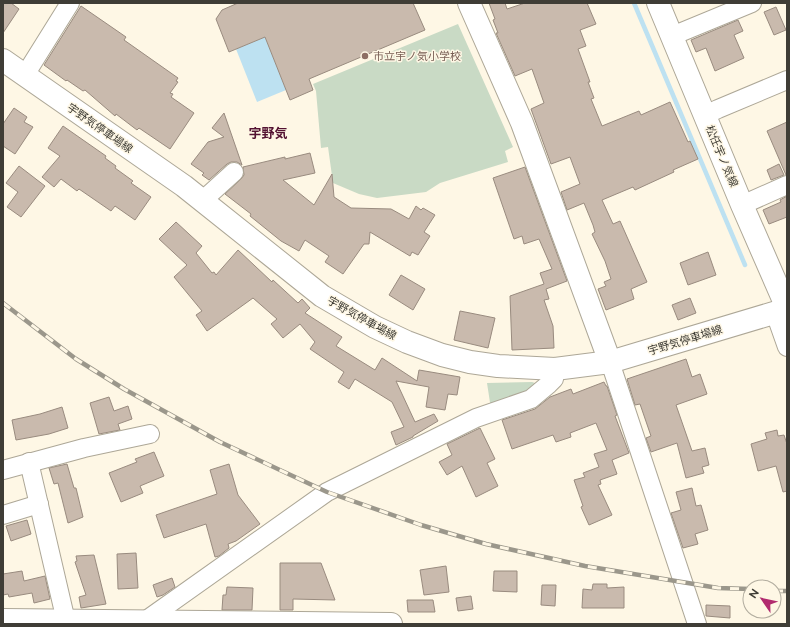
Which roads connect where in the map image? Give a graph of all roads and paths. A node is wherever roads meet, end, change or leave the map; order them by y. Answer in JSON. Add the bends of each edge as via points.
{"nodes":[{"id":1,"x":70,"y":3,"type":"edge"},
{"id":2,"x":469,"y":3,"type":"edge"},
{"id":3,"x":658,"y":3,"type":"edge"},
{"id":4,"x":752,"y":3,"type":"edge"},
{"id":5,"x":672,"y":36,"type":"junction"},
{"id":6,"x":3,"y":60,"type":"edge"},
{"id":7,"x":25,"y":75,"type":"junction"},
{"id":8,"x":787,"y":80,"type":"edge"},
{"id":9,"x":705,"y":116,"type":"junction"},
{"id":10,"x":234,"y":172,"type":"dead end"},
{"id":11,"x":787,"y":185,"type":"edge"},
{"id":12,"x":202,"y":201,"type":"junction"},
{"id":13,"x":742,"y":206,"type":"junction"},
{"id":14,"x":783,"y":310,"type":"edge"},
{"id":15,"x":787,"y":347,"type":"edge"},
{"id":16,"x":610,"y":362,"type":"junction"},
{"id":17,"x":556,"y":369,"type":"junction"},
{"id":18,"x":150,"y":434,"type":"dead end"},
{"id":19,"x":29,"y":462,"type":"junction"},
{"id":20,"x":3,"y":470,"type":"edge"},
{"id":21,"x":39,"y":504,"type":"junction"},
{"id":22,"x":3,"y":515,"type":"edge"},
{"id":23,"x":3,"y":620,"type":"edge"},
{"id":24,"x":66,"y":621,"type":"junction"},
{"id":25,"x":145,"y":621,"type":"junction"},
{"id":26,"x":115,"y":623,"type":"edge"},
{"id":27,"x":225,"y":623,"type":"edge"},
{"id":28,"x":391,"y":624,"type":"edge"},
{"id":29,"x":697,"y":624,"type":"edge"}],
"edges":[{"from":1,"to":7,"type":"street"},
{"from":2,"to":16,"type":"main road","via":[[522,123]]},
{"from":3,"to":5,"type":"main road","name":"松任宇ノ気線"},
{"from":4,"to":5,"type":"street"},
{"from":5,"to":9,"type":"main road","name":"松任宇ノ気線"},
{"from":6,"to":7,"type":"main road","name":"宇野気停車場線"},
{"from":7,"to":12,"type":"main road","name":"宇野気停車場線"},
{"from":8,"to":9,"type":"street"},
{"from":9,"to":13,"type":"main road","name":"松任宇ノ気線"},
{"from":10,"to":12,"type":"street"},
{"from":11,"to":13,"type":"street"},
{"from":12,"to":17,"type":"main road","name":"宇野気停車場線","via":[[322,296],[374,327],[442,355],[470,362]]},
{"from":13,"to":14,"type":"main road","name":"松任宇ノ気線"},
{"from":14,"to":15,"type":"street"},
{"from":14,"to":16,"type":"main road","name":"宇野気停車場線"},
{"from":16,"to":17,"type":"main road","name":"宇野気停車場線"},
{"from":16,"to":29,"type":"street"},
{"from":17,"to":25,"type":"street","via":[[550,384],[531,399],[476,418],[327,492]]},
{"from":18,"to":19,"type":"street"},
{"from":19,"to":20,"type":"street"},
{"from":19,"to":21,"type":"street"},
{"from":21,"to":22,"type":"street"},
{"from":21,"to":24,"type":"street"},
{"from":23,"to":24,"type":"main road"},
{"from":24,"to":26,"type":"main road"},
{"from":25,"to":26,"type":"main road"},
{"from":25,"to":27,"type":"main road"},
{"from":27,"to":28,"type":"main road"}]}
